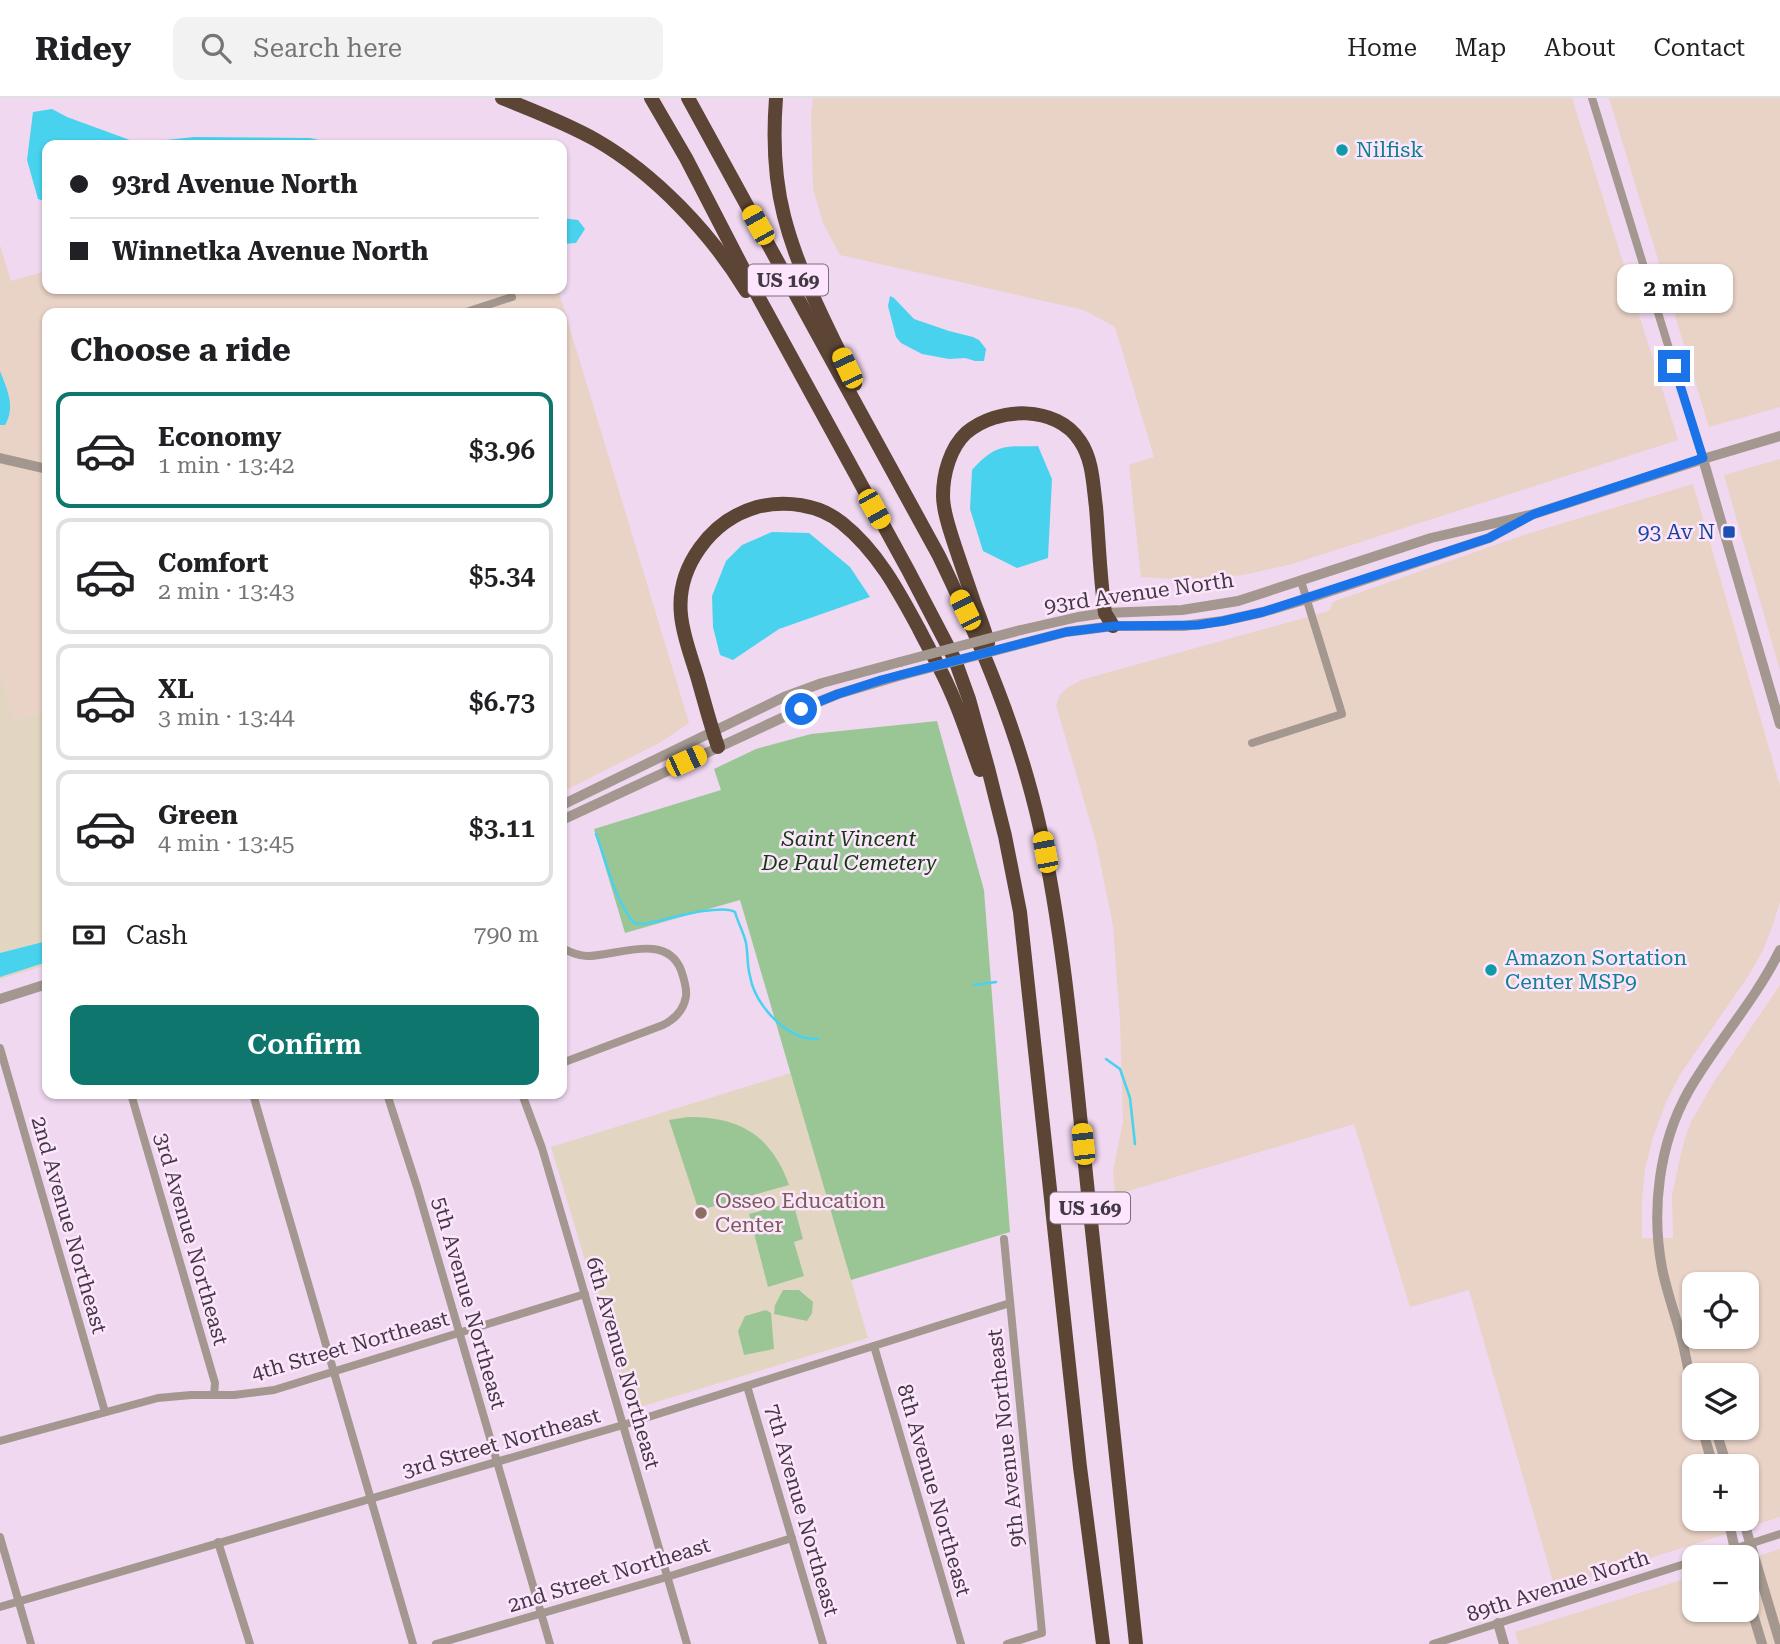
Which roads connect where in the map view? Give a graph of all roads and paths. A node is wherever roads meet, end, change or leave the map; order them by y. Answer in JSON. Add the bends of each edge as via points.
{"nodes":[{"id":1,"x":502,"y":98,"type":"edge"},
{"id":2,"x":651,"y":98,"type":"edge"},
{"id":3,"x":688,"y":98,"type":"edge"},
{"id":4,"x":776,"y":98,"type":"edge"},
{"id":5,"x":1592,"y":98,"type":"edge"},
{"id":6,"x":512,"y":297,"type":"dead end"},
{"id":7,"x":480,"y":308,"type":"edge"},
{"id":8,"x":826,"y":421,"type":"junction"},
{"id":9,"x":1780,"y":436,"type":"edge"},
{"id":10,"x":0,"y":458,"type":"edge"},
{"id":11,"x":1703,"y":458,"type":"junction"},
{"id":12,"x":888,"y":463,"type":"junction"},
{"id":13,"x":42,"y":468,"type":"edge"},
{"id":14,"x":1534,"y":514,"type":"junction"},
{"id":15,"x":1301,"y":581,"type":"junction"},
{"id":16,"x":1307,"y":599,"type":"junction"},
{"id":17,"x":1105,"y":613,"type":"junction"},
{"id":18,"x":1114,"y":626,"type":"junction"},
{"id":19,"x":998,"y":689,"type":"junction"},
{"id":20,"x":1778,"y":712,"type":"edge"},
{"id":21,"x":1780,"y":724,"type":"edge"},
{"id":22,"x":713,"y":731,"type":"junction"},
{"id":23,"x":1252,"y":743,"type":"dead end"},
{"id":24,"x":718,"y":747,"type":"junction"},
{"id":25,"x":567,"y":803,"type":"edge"},
{"id":26,"x":567,"y":818,"type":"edge"},
{"id":27,"x":1005,"y":836,"type":"junction"},
{"id":28,"x":567,"y":950,"type":"edge"},
{"id":29,"x":1780,"y":950,"type":"edge"},
{"id":30,"x":42,"y":986,"type":"edge"},
{"id":31,"x":0,"y":999,"type":"edge"},
{"id":32,"x":0,"y":1048,"type":"edge"},
{"id":33,"x":567,"y":1061,"type":"edge"},
{"id":34,"x":132,"y":1099,"type":"edge"},
{"id":35,"x":254,"y":1099,"type":"edge"},
{"id":36,"x":389,"y":1099,"type":"edge"},
{"id":37,"x":524,"y":1099,"type":"edge"},
{"id":38,"x":1004,"y":1239,"type":"dead end"},
{"id":39,"x":585,"y":1294,"type":"junction"},
{"id":40,"x":1010,"y":1303,"type":"junction"},
{"id":41,"x":460,"y":1333,"type":"junction"},
{"id":42,"x":1682,"y":1341,"type":"edge"},
{"id":43,"x":874,"y":1346,"type":"junction"},
{"id":44,"x":334,"y":1372,"type":"junction"},
{"id":45,"x":747,"y":1386,"type":"junction"},
{"id":46,"x":215,"y":1395,"type":"junction"},
{"id":47,"x":105,"y":1412,"type":"junction"},
{"id":48,"x":623,"y":1425,"type":"junction"},
{"id":49,"x":0,"y":1441,"type":"edge"},
{"id":50,"x":497,"y":1462,"type":"junction"},
{"id":51,"x":371,"y":1499,"type":"junction"},
{"id":52,"x":1746,"y":1531,"type":"edge"},
{"id":53,"x":1780,"y":1534,"type":"edge"},
{"id":54,"x":0,"y":1537,"type":"edge"},
{"id":55,"x":792,"y":1538,"type":"junction"},
{"id":56,"x":218,"y":1542,"type":"junction"},
{"id":57,"x":1750,"y":1544,"type":"junction"},
{"id":58,"x":1682,"y":1565,"type":"edge"},
{"id":59,"x":667,"y":1577,"type":"junction"},
{"id":60,"x":19,"y":1601,"type":"junction"},
{"id":61,"x":0,"y":1607,"type":"edge"},
{"id":62,"x":541,"y":1614,"type":"junction"},
{"id":63,"x":1755,"y":1622,"type":"edge"},
{"id":64,"x":1498,"y":1623,"type":"junction"},
{"id":65,"x":1780,"y":1643,"type":"edge"},
{"id":66,"x":31,"y":1644,"type":"edge"},
{"id":67,"x":250,"y":1644,"type":"edge"},
{"id":68,"x":413,"y":1644,"type":"edge"},
{"id":69,"x":436,"y":1644,"type":"edge"},
{"id":70,"x":550,"y":1644,"type":"edge"},
{"id":71,"x":687,"y":1644,"type":"edge"},
{"id":72,"x":822,"y":1644,"type":"edge"},
{"id":73,"x":961,"y":1644,"type":"edge"},
{"id":74,"x":1007,"y":1644,"type":"edge"},
{"id":75,"x":1103,"y":1644,"type":"edge"},
{"id":76,"x":1136,"y":1644,"type":"edge"},
{"id":77,"x":1433,"y":1644,"type":"edge"},
{"id":78,"x":1504,"y":1644,"type":"edge"},
{"id":79,"x":1762,"y":1644,"type":"edge"}],
"edges":[{"from":1,"to":8,"type":"highway","via":[[598,141],[674,202],[731,268]]},
{"from":2,"to":8,"type":"highway","number":"US 169"},
{"from":3,"to":12,"type":"highway","number":"US 169"},
{"from":4,"to":12,"type":"highway","via":[[776,170],[790,237]]},
{"from":5,"to":11,"type":"street"},
{"from":6,"to":7,"type":"street"},
{"from":8,"to":27,"type":"highway","number":"US 169","via":[[955,660],[970,699]]},
{"from":9,"to":11,"type":"street","name":"93rd Avenue North"},
{"from":10,"to":13,"type":"street"},
{"from":11,"to":14,"type":"street","name":"93rd Avenue North"},
{"from":11,"to":20,"type":"street"},
{"from":12,"to":19,"type":"highway","number":"US 169","via":[[939,556]]},
{"from":14,"to":15,"type":"street","name":"93rd Avenue North","via":[[1431,538]]},
{"from":14,"to":16,"type":"street","name":"93rd Avenue North","via":[[1489,538]]},
{"from":15,"to":16,"type":"street"},
{"from":15,"to":17,"type":"street","name":"93rd Avenue North","via":[[1213,606]]},
{"from":16,"to":18,"type":"street","name":"93rd Avenue North","via":[[1223,621]]},
{"from":16,"to":23,"type":"street","via":[[1342,714]]},
{"from":17,"to":18,"type":"highway"},
{"from":17,"to":19,"type":"highway","via":[[1090,461],[1073,430],[1036,413],[1008,414],[967,433],[946,468],[943,495]]},
{"from":17,"to":22,"type":"street","name":"93rd Avenue North","bridge":true,"via":[[1021,630],[822,683]]},
{"from":18,"to":24,"type":"street","name":"93rd Avenue North","bridge":true,"via":[[1066,632],[838,694]]},
{"from":19,"to":76,"type":"highway","number":"US 169","via":[[1040,825],[1055,904]]},
{"from":20,"to":21,"type":"street"},
{"from":22,"to":24,"type":"highway"},
{"from":22,"to":25,"type":"street","name":"93rd Avenue North"},
{"from":22,"to":27,"type":"highway","via":[[680,613],[688,568],[720,525],[745,510],[783,503],[821,510],[863,542],[890,575],[950,690]]},
{"from":24,"to":26,"type":"street","name":"93rd Avenue North"},
{"from":27,"to":75,"type":"highway","number":"US 169","via":[[1020,912]]},
{"from":28,"to":33,"type":"street","via":[[590,956],[645,948],[664,951],[678,965],[686,995],[672,1021]]},
{"from":29,"to":42,"type":"street","via":[[1686,1095],[1666,1150],[1657,1206],[1659,1251]]},
{"from":30,"to":31,"type":"street"},
{"from":32,"to":47,"type":"street","name":"2nd Avenue Northeast"},
{"from":34,"to":46,"type":"street","name":"3rd Avenue Northeast"},
{"from":35,"to":44,"type":"street"},
{"from":36,"to":41,"type":"street","name":"5th Avenue Northeast"},
{"from":37,"to":39,"type":"street","name":"6th Avenue Northeast"},
{"from":38,"to":40,"type":"street","name":"9th Avenue Northeast"},
{"from":39,"to":41,"type":"street","name":"4th Street Northeast"},
{"from":39,"to":48,"type":"street","name":"6th Avenue Northeast"},
{"from":40,"to":43,"type":"street","name":"3rd Street Northeast"},
{"from":40,"to":74,"type":"street","name":"9th Avenue Northeast","via":[[1042,1633]]},
{"from":41,"to":44,"type":"street","name":"4th Street Northeast"},
{"from":41,"to":50,"type":"street","name":"5th Avenue Northeast"},
{"from":43,"to":45,"type":"street","name":"3rd Street Northeast"},
{"from":43,"to":73,"type":"street","name":"8th Avenue Northeast"},
{"from":44,"to":46,"type":"street","name":"4th Street Northeast","via":[[254,1394]]},
{"from":44,"to":51,"type":"street"},
{"from":45,"to":48,"type":"street","name":"3rd Street Northeast"},
{"from":45,"to":55,"type":"street","name":"7th Avenue Northeast"},
{"from":46,"to":47,"type":"street","name":"4th Street Northeast","via":[[158,1398]]},
{"from":47,"to":49,"type":"street","name":"4th Street Northeast"},
{"from":48,"to":50,"type":"street","name":"3rd Street Northeast"},
{"from":48,"to":59,"type":"street","name":"6th Avenue Northeast"},
{"from":50,"to":51,"type":"street","name":"3rd Street Northeast"},
{"from":50,"to":62,"type":"street","name":"5th Avenue Northeast"},
{"from":51,"to":56,"type":"street","name":"3rd Street Northeast"},
{"from":51,"to":68,"type":"street"},
{"from":52,"to":57,"type":"street"},
{"from":53,"to":57,"type":"street"},
{"from":54,"to":60,"type":"street"},
{"from":55,"to":59,"type":"street","name":"2nd Street Northeast"},
{"from":55,"to":72,"type":"street","name":"7th Avenue Northeast"},
{"from":56,"to":60,"type":"street","name":"3rd Street Northeast"},
{"from":56,"to":67,"type":"street"},
{"from":57,"to":65,"type":"street"},
{"from":58,"to":64,"type":"street","name":"89th Avenue North"},
{"from":59,"to":62,"type":"street","name":"2nd Street Northeast"},
{"from":59,"to":71,"type":"street","name":"6th Avenue Northeast"},
{"from":60,"to":61,"type":"street","name":"3rd Street Northeast"},
{"from":60,"to":66,"type":"street"},
{"from":62,"to":69,"type":"street","name":"2nd Street Northeast"},
{"from":62,"to":70,"type":"street","name":"5th Avenue Northeast"},
{"from":63,"to":79,"type":"street"},
{"from":64,"to":77,"type":"street","name":"89th Avenue North"},
{"from":64,"to":78,"type":"street"}]}
